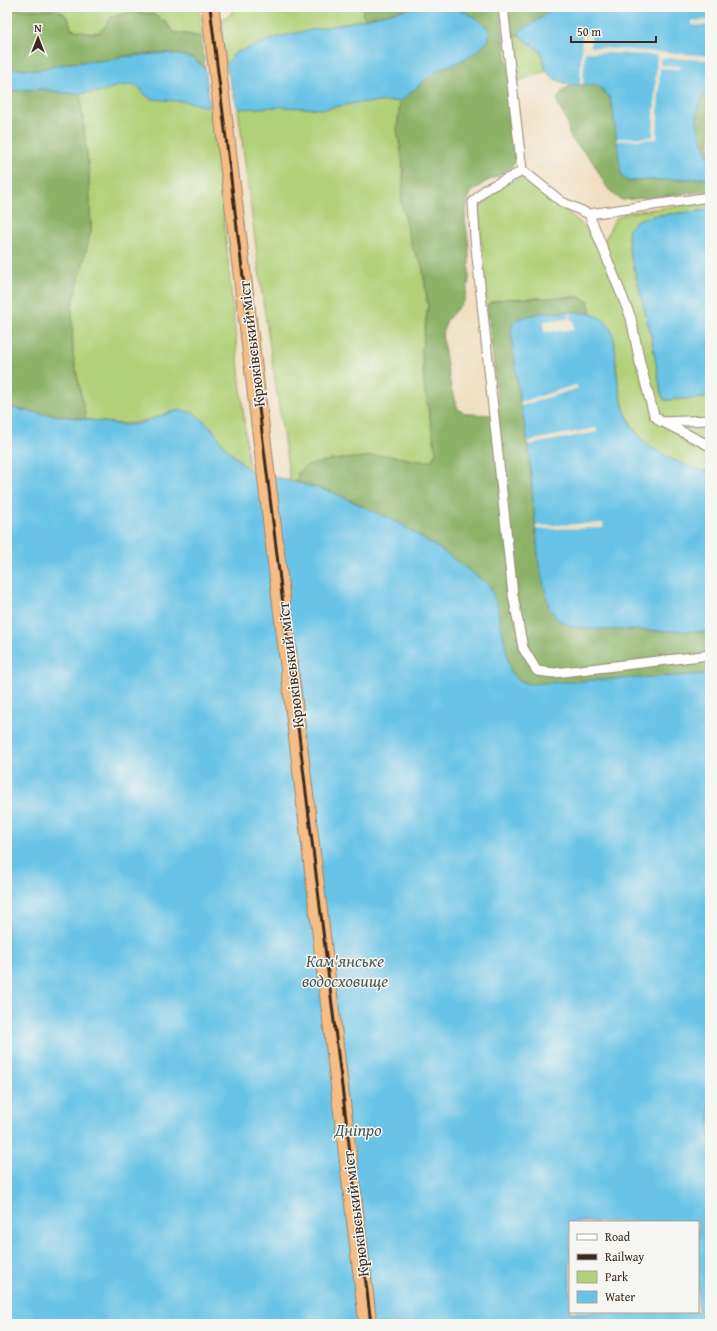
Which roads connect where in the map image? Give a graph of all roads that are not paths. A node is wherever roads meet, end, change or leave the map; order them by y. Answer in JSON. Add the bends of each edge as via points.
{"nodes":[{"id":1,"x":210,"y":7,"type":"edge"},
{"id":2,"x":503,"y":7,"type":"edge"},
{"id":3,"x":522,"y":170,"type":"junction"},
{"id":4,"x":710,"y":197,"type":"edge"},
{"id":5,"x":589,"y":214,"type":"junction"},
{"id":6,"x":710,"y":420,"type":"edge"},
{"id":7,"x":661,"y":422,"type":"junction"},
{"id":8,"x":710,"y":446,"type":"edge"},
{"id":9,"x":710,"y":655,"type":"edge"},
{"id":10,"x":368,"y":1324,"type":"edge"}],
"edges":[{"from":1,"to":10,"type":"highway","name":"Крюківський міст"},
{"from":2,"to":3,"type":"street"},
{"from":3,"to":5,"type":"street","via":[[562,202]]},
{"from":3,"to":9,"type":"street","via":[[486,189],[473,202],[513,595],[523,648],[537,671],[554,673]]},
{"from":4,"to":5,"type":"street"},
{"from":5,"to":7,"type":"street","via":[[631,318],[654,415]]},
{"from":6,"to":7,"type":"street"},
{"from":7,"to":8,"type":"street"}]}
